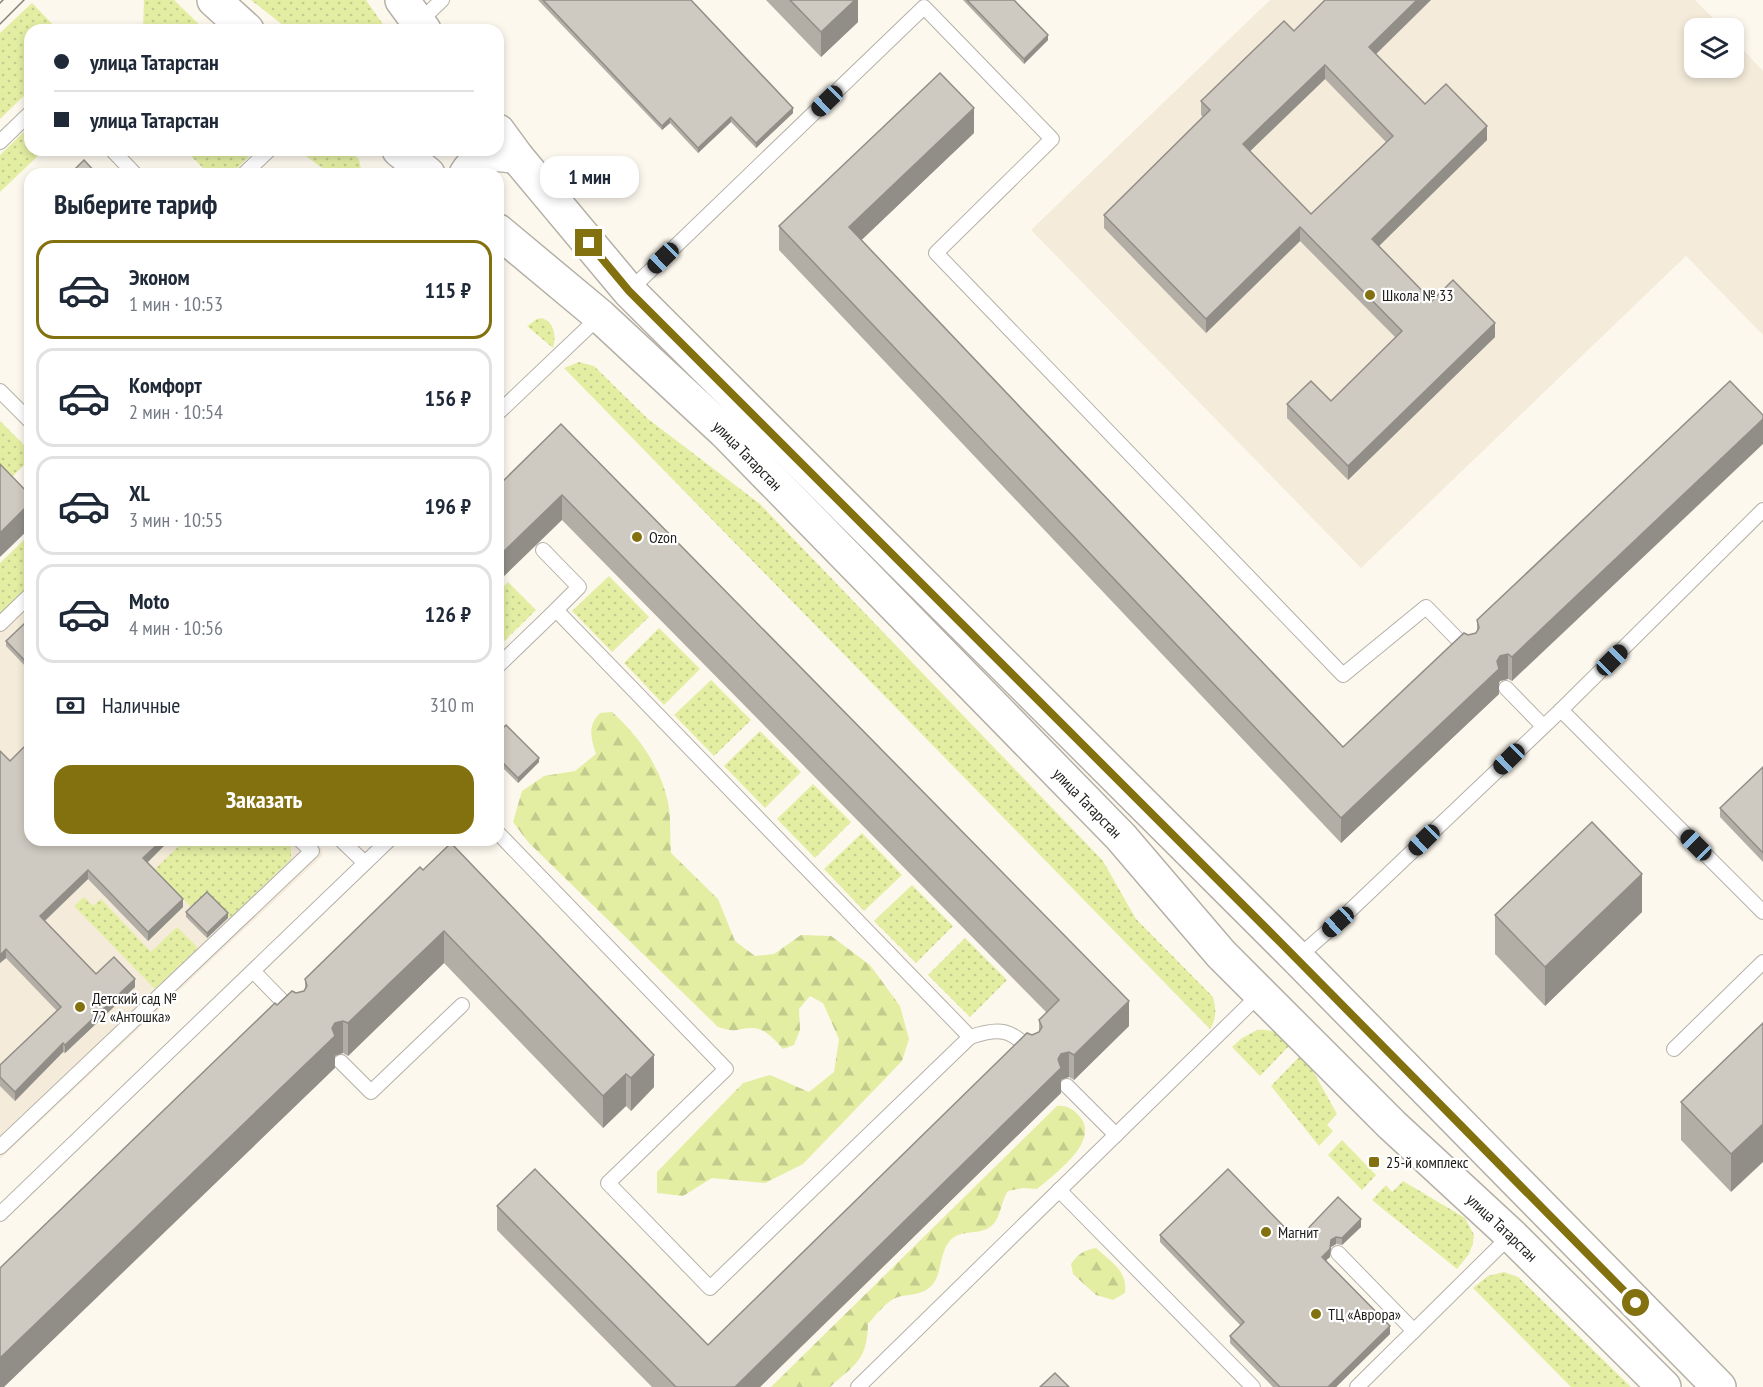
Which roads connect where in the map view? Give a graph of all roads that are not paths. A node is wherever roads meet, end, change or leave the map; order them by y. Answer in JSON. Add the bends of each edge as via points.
{"nodes":[{"id":1,"x":214,"y":0,"type":"edge"},
{"id":2,"x":442,"y":0,"type":"edge"},
{"id":3,"x":415,"y":18,"type":"edge"},
{"id":4,"x":240,"y":24,"type":"edge"},
{"id":5,"x":24,"y":119,"type":"edge"},
{"id":6,"x":504,"y":139,"type":"edge"},
{"id":7,"x":0,"y":142,"type":"edge"},
{"id":8,"x":504,"y":155,"type":"edge"},
{"id":9,"x":118,"y":156,"type":"edge"},
{"id":10,"x":263,"y":156,"type":"edge"},
{"id":11,"x":406,"y":156,"type":"edge"},
{"id":12,"x":485,"y":156,"type":"edge"},
{"id":13,"x":517,"y":157,"type":"junction"},
{"id":14,"x":129,"y":168,"type":"edge"},
{"id":15,"x":250,"y":168,"type":"edge"},
{"id":16,"x":421,"y":168,"type":"edge"},
{"id":17,"x":470,"y":168,"type":"edge"},
{"id":18,"x":504,"y":236,"type":"edge"},
{"id":19,"x":629,"y":291,"type":"junction"},
{"id":20,"x":600,"y":316,"type":"junction"},
{"id":21,"x":0,"y":391,"type":"edge"},
{"id":22,"x":504,"y":407,"type":"edge"},
{"id":23,"x":24,"y":416,"type":"edge"},
{"id":24,"x":1763,"y":510,"type":"edge"},
{"id":25,"x":543,"y":550,"type":"edge"},
{"id":26,"x":24,"y":602,"type":"edge"},
{"id":27,"x":556,"y":609,"type":"junction"},
{"id":28,"x":0,"y":624,"type":"edge"},
{"id":29,"x":1470,"y":651,"type":"edge"},
{"id":30,"x":504,"y":660,"type":"edge"},
{"id":31,"x":1506,"y":688,"type":"edge"},
{"id":32,"x":1561,"y":710,"type":"junction"},
{"id":33,"x":1543,"y":726,"type":"junction"},
{"id":34,"x":504,"y":839,"type":"edge"},
{"id":35,"x":307,"y":846,"type":"edge"},
{"id":36,"x":347,"y":846,"type":"edge"},
{"id":37,"x":382,"y":846,"type":"edge"},
{"id":38,"x":364,"y":863,"type":"junction"},
{"id":39,"x":1763,"y":912,"type":"edge"},
{"id":40,"x":1297,"y":958,"type":"junction"},
{"id":41,"x":1763,"y":962,"type":"edge"},
{"id":42,"x":253,"y":971,"type":"junction"},
{"id":43,"x":1261,"y":993,"type":"junction"},
{"id":44,"x":462,"y":1005,"type":"edge"},
{"id":45,"x":298,"y":1017,"type":"edge"},
{"id":46,"x":970,"y":1037,"type":"junction"},
{"id":47,"x":1674,"y":1049,"type":"dead end"},
{"id":48,"x":1033,"y":1051,"type":"edge"},
{"id":49,"x":341,"y":1062,"type":"edge"},
{"id":50,"x":1067,"y":1086,"type":"edge"},
{"id":51,"x":1116,"y":1135,"type":"junction"},
{"id":52,"x":0,"y":1147,"type":"edge"},
{"id":53,"x":1059,"y":1190,"type":"junction"},
{"id":54,"x":0,"y":1214,"type":"edge"},
{"id":55,"x":1511,"y":1235,"type":"junction"},
{"id":56,"x":1338,"y":1253,"type":"dead end"},
{"id":57,"x":1414,"y":1331,"type":"junction"},
{"id":58,"x":858,"y":1387,"type":"edge"},
{"id":59,"x":1253,"y":1387,"type":"edge"},
{"id":60,"x":1357,"y":1387,"type":"edge"},
{"id":61,"x":1664,"y":1387,"type":"edge"},
{"id":62,"x":1719,"y":1387,"type":"edge"}],
"edges":[{"from":1,"to":4,"type":"street"},
{"from":2,"to":3,"type":"lane"},
{"from":5,"to":7,"type":"lane"},
{"from":6,"to":13,"type":"street","name":"улица Татарстан"},
{"from":8,"to":13,"type":"street"},
{"from":9,"to":14,"type":"lane"},
{"from":10,"to":15,"type":"lane"},
{"from":11,"to":16,"type":"street"},
{"from":12,"to":17,"type":"street"},
{"from":13,"to":19,"type":"street","name":"улица Татарстан"},
{"from":18,"to":20,"type":"street","name":"улица Татарстан"},
{"from":19,"to":29,"type":"lane","via":[[924,7],[1052,139],[936,253],[1343,675],[1426,607]]},
{"from":19,"to":40,"type":"street","name":"улица Татарстан"},
{"from":20,"to":22,"type":"lane"},
{"from":20,"to":43,"type":"street","name":"улица Татарстан","via":[[725,432],[1121,837],[1221,954]]},
{"from":21,"to":23,"type":"lane"},
{"from":24,"to":32,"type":"lane"},
{"from":25,"to":27,"type":"lane","via":[[579,587]]},
{"from":26,"to":28,"type":"lane"},
{"from":27,"to":30,"type":"lane"},
{"from":27,"to":46,"type":"lane"},
{"from":31,"to":33,"type":"lane"},
{"from":32,"to":33,"type":"lane"},
{"from":32,"to":39,"type":"lane"},
{"from":33,"to":40,"type":"lane"},
{"from":34,"to":46,"type":"lane","via":[[726,1069],[608,1183],[710,1288]]},
{"from":35,"to":52,"type":"lane","via":[[312,851]]},
{"from":36,"to":38,"type":"lane"},
{"from":37,"to":38,"type":"lane"},
{"from":38,"to":42,"type":"lane"},
{"from":40,"to":62,"type":"street","name":"улица Татарстан"},
{"from":41,"to":47,"type":"lane"},
{"from":42,"to":45,"type":"lane"},
{"from":42,"to":54,"type":"lane"},
{"from":43,"to":51,"type":"lane"},
{"from":43,"to":55,"type":"street","name":"улица Татарстан","via":[[1392,1125]]},
{"from":44,"to":49,"type":"lane","via":[[371,1092]]},
{"from":46,"to":48,"type":"lane","via":[[992,1030],[1017,1036]]},
{"from":50,"to":51,"type":"lane"},
{"from":51,"to":53,"type":"lane"},
{"from":53,"to":58,"type":"lane"},
{"from":53,"to":59,"type":"lane"},
{"from":55,"to":57,"type":"lane"},
{"from":55,"to":61,"type":"street","name":"улица Татарстан"},
{"from":56,"to":57,"type":"lane"},
{"from":57,"to":60,"type":"lane"}]}
